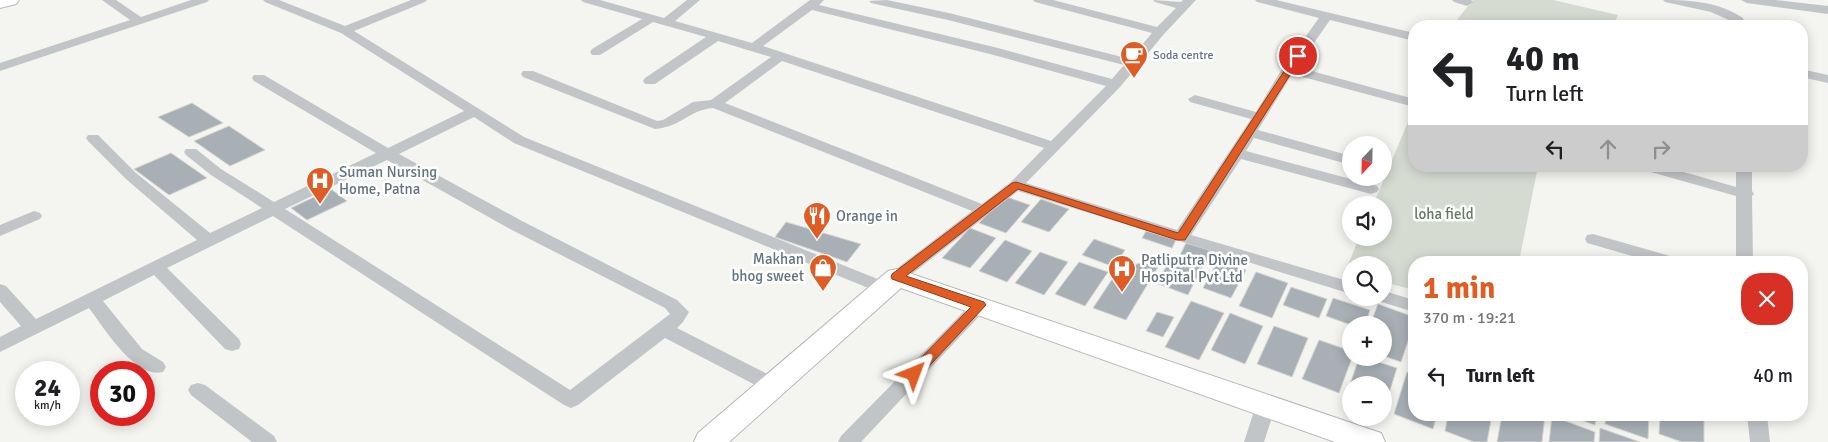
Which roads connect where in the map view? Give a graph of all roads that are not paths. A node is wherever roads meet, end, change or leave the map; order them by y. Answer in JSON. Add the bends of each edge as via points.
{"nodes":[{"id":1,"x":10,"y":0,"type":"edge"},
{"id":2,"x":108,"y":0,"type":"edge"},
{"id":3,"x":203,"y":0,"type":"edge"},
{"id":4,"x":269,"y":0,"type":"edge"},
{"id":5,"x":420,"y":0,"type":"edge"},
{"id":6,"x":587,"y":0,"type":"edge"},
{"id":7,"x":694,"y":0,"type":"edge"},
{"id":8,"x":1039,"y":0,"type":"edge"},
{"id":9,"x":1159,"y":0,"type":"edge"},
{"id":10,"x":1261,"y":0,"type":"edge"},
{"id":11,"x":1671,"y":0,"type":"edge"},
{"id":12,"x":1746,"y":0,"type":"edge"},
{"id":13,"x":1817,"y":0,"type":"edge"},
{"id":14,"x":875,"y":1,"type":"edge"},
{"id":15,"x":815,"y":2,"type":"edge"},
{"id":16,"x":0,"y":3,"type":"edge"},
{"id":17,"x":1186,"y":3,"type":"edge"},
{"id":18,"x":1294,"y":4,"type":"edge"},
{"id":19,"x":1828,"y":5,"type":"edge"},
{"id":20,"x":1804,"y":7,"type":"junction"},
{"id":21,"x":1828,"y":10,"type":"edge"},
{"id":22,"x":1326,"y":17,"type":"junction"},
{"id":23,"x":652,"y":18,"type":"junction"},
{"id":24,"x":1733,"y":20,"type":"edge"},
{"id":25,"x":1737,"y":20,"type":"edge"},
{"id":26,"x":1828,"y":20,"type":"edge"},
{"id":27,"x":138,"y":21,"type":"junction"},
{"id":28,"x":667,"y":22,"type":"junction"},
{"id":29,"x":345,"y":30,"type":"junction"},
{"id":30,"x":1160,"y":31,"type":"junction"},
{"id":31,"x":716,"y":36,"type":"junction"},
{"id":32,"x":1408,"y":36,"type":"edge"},
{"id":33,"x":754,"y":47,"type":"junction"},
{"id":34,"x":596,"y":52,"type":"dead end"},
{"id":35,"x":780,"y":56,"type":"junction"},
{"id":36,"x":1132,"y":63,"type":"junction"},
{"id":37,"x":0,"y":67,"type":"edge"},
{"id":38,"x":1289,"y":69,"type":"junction"},
{"id":39,"x":528,"y":74,"type":"dead end"},
{"id":40,"x":1808,"y":75,"type":"edge"},
{"id":41,"x":259,"y":78,"type":"dead end"},
{"id":42,"x":1828,"y":79,"type":"edge"},
{"id":43,"x":650,"y":81,"type":"dead end"},
{"id":44,"x":1115,"y":84,"type":"junction"},
{"id":45,"x":1195,"y":99,"type":"dead end"},
{"id":46,"x":1408,"y":101,"type":"edge"},
{"id":47,"x":714,"y":104,"type":"junction"},
{"id":48,"x":474,"y":112,"type":"junction"},
{"id":49,"x":1259,"y":117,"type":"junction"},
{"id":50,"x":1250,"y":132,"type":"junction"},
{"id":51,"x":93,"y":138,"type":"dead end"},
{"id":52,"x":1055,"y":147,"type":"junction"},
{"id":53,"x":191,"y":152,"type":"dead end"},
{"id":54,"x":1237,"y":153,"type":"junction"},
{"id":55,"x":388,"y":154,"type":"junction"},
{"id":56,"x":1342,"y":158,"type":"edge"},
{"id":57,"x":1667,"y":172,"type":"edge"},
{"id":58,"x":1744,"y":172,"type":"edge"},
{"id":59,"x":1016,"y":185,"type":"junction"},
{"id":60,"x":1371,"y":189,"type":"dead end"},
{"id":61,"x":1746,"y":194,"type":"junction"},
{"id":62,"x":273,"y":209,"type":"junction"},
{"id":63,"x":984,"y":210,"type":"junction"},
{"id":64,"x":34,"y":216,"type":"dead end"},
{"id":65,"x":0,"y":231,"type":"edge"},
{"id":66,"x":1181,"y":237,"type":"junction"},
{"id":67,"x":1593,"y":239,"type":"dead end"},
{"id":68,"x":209,"y":241,"type":"junction"},
{"id":69,"x":1651,"y":256,"type":"edge"},
{"id":70,"x":1745,"y":256,"type":"edge"},
{"id":71,"x":156,"y":267,"type":"junction"},
{"id":72,"x":890,"y":282,"type":"junction"},
{"id":73,"x":1342,"y":285,"type":"edge"},
{"id":74,"x":0,"y":290,"type":"edge"},
{"id":75,"x":91,"y":299,"type":"junction"},
{"id":76,"x":1392,"y":299,"type":"edge"},
{"id":77,"x":1408,"y":304,"type":"edge"},
{"id":78,"x":980,"y":305,"type":"junction"},
{"id":79,"x":33,"y":328,"type":"junction"},
{"id":80,"x":664,"y":329,"type":"junction"},
{"id":81,"x":232,"y":344,"type":"dead end"},
{"id":82,"x":0,"y":345,"type":"edge"},
{"id":83,"x":156,"y":367,"type":"dead end"},
{"id":84,"x":772,"y":385,"type":"junction"},
{"id":85,"x":198,"y":390,"type":"dead end"},
{"id":86,"x":1266,"y":406,"type":"junction"},
{"id":87,"x":1758,"y":421,"type":"edge"},
{"id":88,"x":268,"y":442,"type":"edge"},
{"id":89,"x":709,"y":442,"type":"edge"},
{"id":90,"x":848,"y":442,"type":"edge"},
{"id":91,"x":1254,"y":442,"type":"edge"},
{"id":92,"x":1370,"y":442,"type":"edge"},
{"id":93,"x":1760,"y":442,"type":"edge"}],
"edges":[{"from":1,"to":16,"type":"street"},
{"from":2,"to":27,"type":"street"},
{"from":3,"to":27,"type":"street"},
{"from":4,"to":29,"type":"street"},
{"from":5,"to":29,"type":"street"},
{"from":6,"to":23,"type":"street"},
{"from":7,"to":28,"type":"street"},
{"from":8,"to":30,"type":"street"},
{"from":9,"to":17,"type":"street"},
{"from":10,"to":18,"type":"street"},
{"from":11,"to":24,"type":"street","via":[[1715,10]]},
{"from":12,"to":20,"type":"street"},
{"from":12,"to":25,"type":"street","via":[[1736,8]]},
{"from":13,"to":19,"type":"street"},
{"from":14,"to":36,"type":"street"},
{"from":15,"to":33,"type":"street"},
{"from":15,"to":44,"type":"street"},
{"from":17,"to":30,"type":"street"},
{"from":18,"to":22,"type":"street"},
{"from":20,"to":21,"type":"street"},
{"from":20,"to":26,"type":"street"},
{"from":22,"to":32,"type":"street"},
{"from":22,"to":38,"type":"street"},
{"from":23,"to":28,"type":"street"},
{"from":23,"to":34,"type":"street"},
{"from":27,"to":37,"type":"street"},
{"from":28,"to":31,"type":"street"},
{"from":29,"to":48,"type":"street"},
{"from":30,"to":36,"type":"street"},
{"from":31,"to":33,"type":"street"},
{"from":31,"to":43,"type":"street"},
{"from":33,"to":35,"type":"street"},
{"from":35,"to":47,"type":"street"},
{"from":35,"to":52,"type":"street"},
{"from":36,"to":44,"type":"street"},
{"from":38,"to":46,"type":"street"},
{"from":38,"to":49,"type":"street"},
{"from":39,"to":47,"type":"street","via":[[655,126],[666,124],[698,105]]},
{"from":40,"to":42,"type":"street"},
{"from":41,"to":55,"type":"street"},
{"from":44,"to":52,"type":"street"},
{"from":45,"to":49,"type":"street"},
{"from":47,"to":63,"type":"street"},
{"from":48,"to":55,"type":"street"},
{"from":48,"to":72,"type":"street","via":[[520,140]]},
{"from":49,"to":50,"type":"street"},
{"from":50,"to":54,"type":"street"},
{"from":50,"to":56,"type":"street"},
{"from":51,"to":68,"type":"street","via":[[131,176]]},
{"from":52,"to":59,"type":"street"},
{"from":53,"to":62,"type":"street"},
{"from":54,"to":60,"type":"street"},
{"from":54,"to":66,"type":"street"},
{"from":55,"to":62,"type":"street"},
{"from":55,"to":80,"type":"street","via":[[516,225],[671,304],[680,312]]},
{"from":57,"to":61,"type":"street"},
{"from":58,"to":61,"type":"street"},
{"from":59,"to":63,"type":"street"},
{"from":59,"to":66,"type":"street"},
{"from":61,"to":70,"type":"street"},
{"from":62,"to":68,"type":"street"},
{"from":62,"to":80,"type":"street","via":[[571,400]]},
{"from":63,"to":72,"type":"street"},
{"from":64,"to":65,"type":"street"},
{"from":66,"to":73,"type":"street"},
{"from":67,"to":69,"type":"street"},
{"from":68,"to":71,"type":"street"},
{"from":71,"to":75,"type":"street"},
{"from":71,"to":81,"type":"street"},
{"from":72,"to":78,"type":"street"},
{"from":72,"to":84,"type":"street"},
{"from":74,"to":79,"type":"street"},
{"from":75,"to":79,"type":"street"},
{"from":75,"to":83,"type":"street","via":[[136,354]]},
{"from":76,"to":77,"type":"street"},
{"from":78,"to":86,"type":"street"},
{"from":78,"to":90,"type":"street"},
{"from":79,"to":82,"type":"street"},
{"from":80,"to":84,"type":"street"},
{"from":84,"to":89,"type":"street"},
{"from":85,"to":88,"type":"street"},
{"from":86,"to":91,"type":"street"},
{"from":86,"to":92,"type":"street"},
{"from":87,"to":93,"type":"street"}]}
